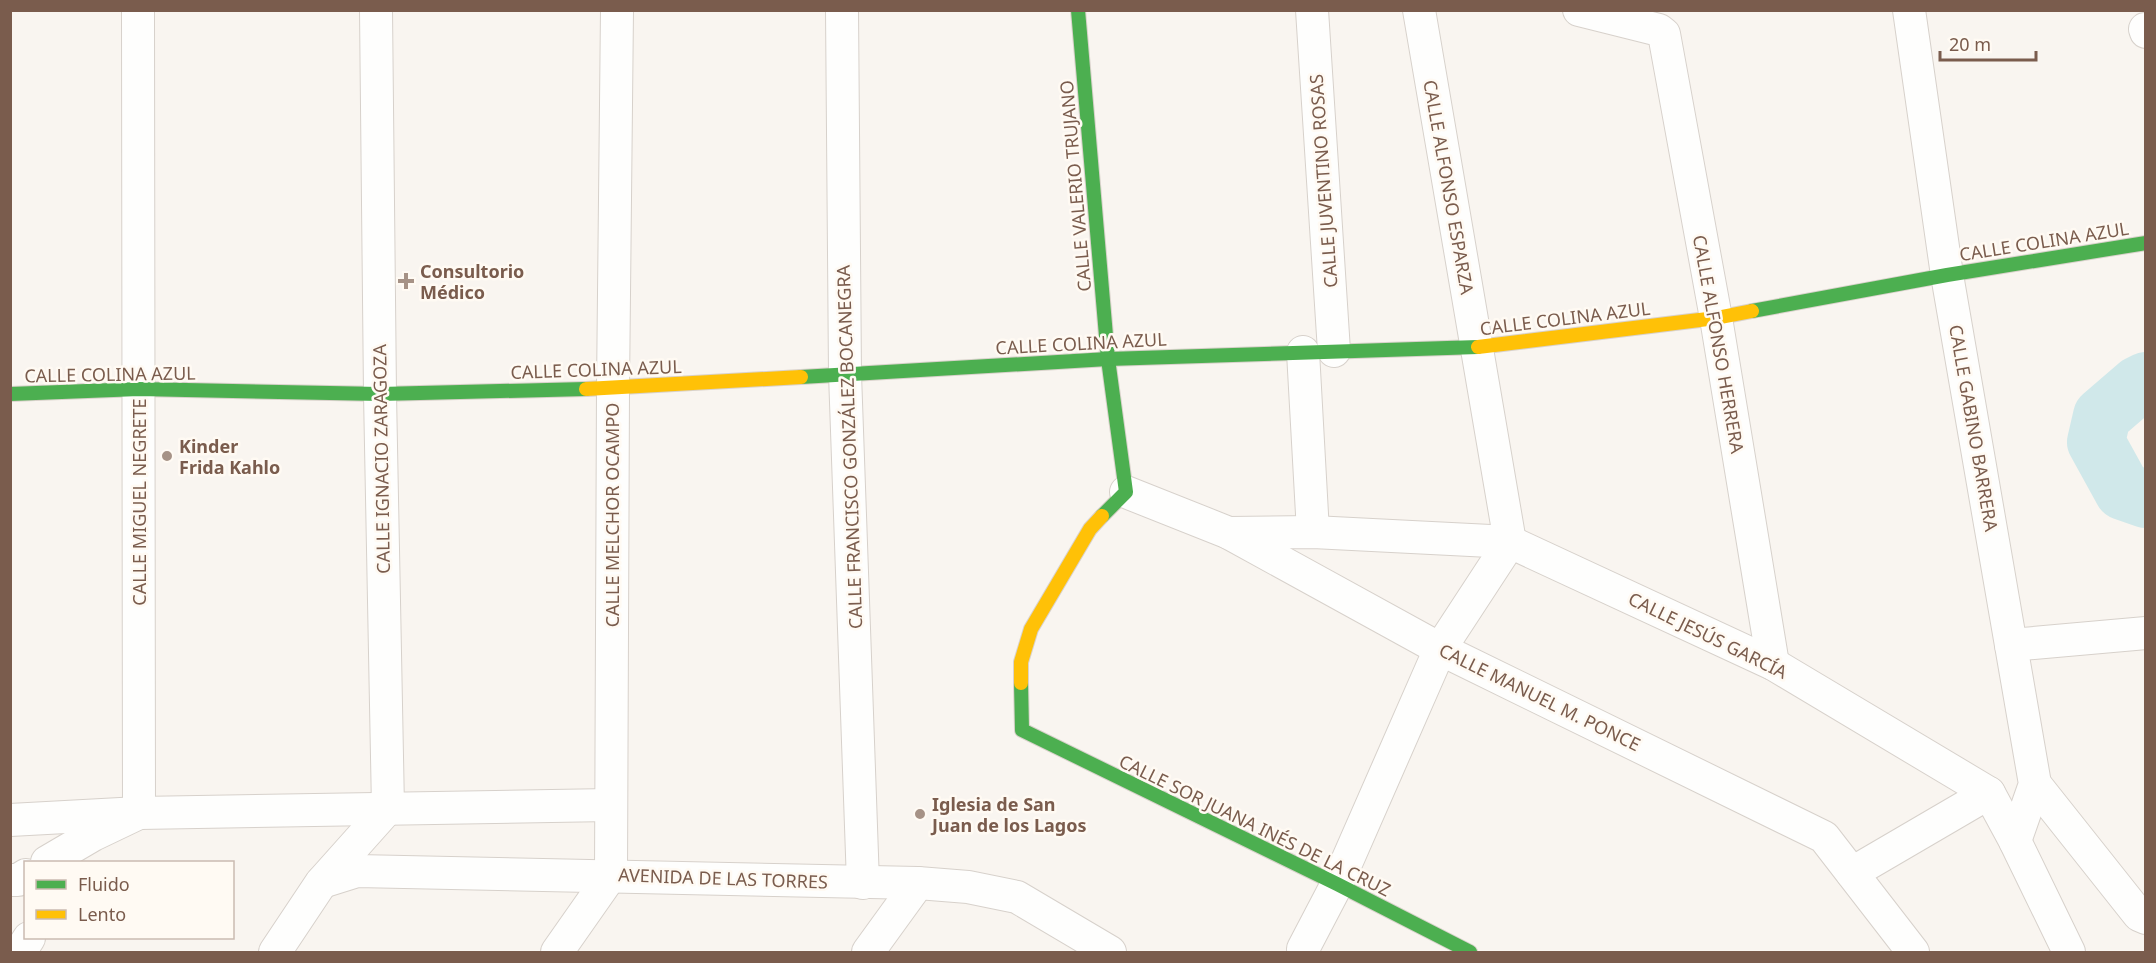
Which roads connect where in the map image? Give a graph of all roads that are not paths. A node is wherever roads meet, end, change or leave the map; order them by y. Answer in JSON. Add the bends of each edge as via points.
{"nodes":[{"id":1,"x":138,"y":10,"type":"edge"},
{"id":2,"x":376,"y":10,"type":"edge"},
{"id":3,"x":617,"y":10,"type":"edge"},
{"id":4,"x":842,"y":10,"type":"edge"},
{"id":5,"x":1078,"y":10,"type":"edge"},
{"id":6,"x":1312,"y":10,"type":"edge"},
{"id":7,"x":1419,"y":10,"type":"edge"},
{"id":8,"x":1579,"y":10,"type":"edge"},
{"id":9,"x":1909,"y":10,"type":"edge"},
{"id":10,"x":2145,"y":243,"type":"edge"},
{"id":11,"x":1947,"y":275,"type":"junction"},
{"id":12,"x":1716,"y":318,"type":"junction"},
{"id":13,"x":1475,"y":347,"type":"junction"},
{"id":14,"x":1334,"y":351,"type":"junction"},
{"id":15,"x":1303,"y":352,"type":"junction"},
{"id":16,"x":1108,"y":358,"type":"junction"},
{"id":17,"x":845,"y":374,"type":"junction"},
{"id":18,"x":613,"y":388,"type":"junction"},
{"id":19,"x":139,"y":389,"type":"junction"},
{"id":20,"x":10,"y":394,"type":"edge"},
{"id":21,"x":380,"y":394,"type":"junction"},
{"id":22,"x":1126,"y":492,"type":"junction"},
{"id":23,"x":1313,"y":532,"type":"junction"},
{"id":24,"x":1229,"y":533,"type":"junction"},
{"id":25,"x":1510,"y":542,"type":"junction"},
{"id":26,"x":2145,"y":633,"type":"edge"},
{"id":27,"x":2011,"y":645,"type":"junction"},
{"id":28,"x":1440,"y":649,"type":"junction"},
{"id":29,"x":1773,"y":664,"type":"junction"},
{"id":30,"x":2036,"y":784,"type":"junction"},
{"id":31,"x":1989,"y":793,"type":"junction"},
{"id":32,"x":610,"y":805,"type":"junction"},
{"id":33,"x":388,"y":808,"type":"junction"},
{"id":34,"x":139,"y":813,"type":"junction"},
{"id":35,"x":10,"y":820,"type":"edge"},
{"id":36,"x":93,"y":835,"type":"junction"},
{"id":37,"x":2015,"y":841,"type":"junction"},
{"id":38,"x":49,"y":861,"type":"edge"},
{"id":39,"x":77,"y":861,"type":"edge"},
{"id":40,"x":1852,"y":873,"type":"junction"},
{"id":41,"x":611,"y":875,"type":"junction"},
{"id":42,"x":24,"y":876,"type":"edge"},
{"id":43,"x":10,"y":880,"type":"edge"},
{"id":44,"x":321,"y":883,"type":"junction"},
{"id":45,"x":863,"y":883,"type":"junction"},
{"id":46,"x":918,"y":883,"type":"junction"},
{"id":47,"x":1337,"y":885,"type":"junction"},
{"id":48,"x":2145,"y":918,"type":"edge"},
{"id":49,"x":28,"y":939,"type":"edge"},
{"id":50,"x":1303,"y":949,"type":"dead end"},
{"id":51,"x":20,"y":952,"type":"edge"},
{"id":52,"x":275,"y":952,"type":"edge"},
{"id":53,"x":557,"y":952,"type":"edge"},
{"id":54,"x":868,"y":952,"type":"edge"},
{"id":55,"x":1110,"y":952,"type":"edge"},
{"id":56,"x":1470,"y":952,"type":"edge"},
{"id":57,"x":1913,"y":952,"type":"edge"},
{"id":58,"x":2069,"y":952,"type":"edge"}],
"edges":[{"from":1,"to":19,"type":"street","name":"CALLE MIGUEL NEGRETE"},
{"from":2,"to":21,"type":"street","name":"CALLE IGNACIO ZARAGOZA"},
{"from":3,"to":18,"type":"street","name":"CALLE MELCHOR OCAMPO"},
{"from":4,"to":17,"type":"street","name":"CALLE FRANCISCO GONZÁLEZ BOCANEGRA"},
{"from":5,"to":16,"type":"street","name":"CALLE VALERIO TRUJANO"},
{"from":6,"to":14,"type":"street","name":"CALLE JUVENTINO ROSAS"},
{"from":7,"to":13,"type":"street","name":"CALLE ALFONSO ESPARZA"},
{"from":8,"to":12,"type":"street","name":"CALLE ALFONSO HERRERA","via":[[1664,34]]},
{"from":9,"to":11,"type":"street","name":"CALLE GABINO BARRERA"},
{"from":10,"to":11,"type":"street","name":"CALLE COLINA AZUL"},
{"from":11,"to":12,"type":"street","name":"CALLE COLINA AZUL"},
{"from":11,"to":27,"type":"street","name":"CALLE GABINO BARRERA"},
{"from":12,"to":13,"type":"street","name":"CALLE COLINA AZUL"},
{"from":12,"to":29,"type":"street","name":"CALLE ALFONSO HERRERA"},
{"from":13,"to":14,"type":"street","name":"CALLE COLINA AZUL"},
{"from":13,"to":25,"type":"street","name":"CALLE ALFONSO ESPARZA"},
{"from":14,"to":15,"type":"street","name":"CALLE COLINA AZUL"},
{"from":15,"to":16,"type":"street","name":"CALLE COLINA AZUL"},
{"from":15,"to":23,"type":"street"},
{"from":16,"to":17,"type":"street","name":"CALLE COLINA AZUL"},
{"from":16,"to":22,"type":"street","name":"CALLE VALERIO TRUJANO"},
{"from":17,"to":18,"type":"street","name":"CALLE COLINA AZUL"},
{"from":17,"to":45,"type":"street","name":"CALLE FRANCISCO GONZÁLEZ BOCANEGRA"},
{"from":18,"to":21,"type":"street","name":"CALLE COLINA AZUL"},
{"from":18,"to":32,"type":"street","name":"CALLE MELCHOR OCAMPO"},
{"from":19,"to":20,"type":"street","name":"CALLE COLINA AZUL"},
{"from":19,"to":21,"type":"street","name":"CALLE COLINA AZUL"},
{"from":19,"to":34,"type":"street","name":"CALLE MIGUEL NEGRETE"},
{"from":21,"to":33,"type":"street","name":"CALLE IGNACIO ZARAGOZA"},
{"from":22,"to":24,"type":"street","name":"CALLE MANUEL M. PONCE"},
{"from":22,"to":47,"type":"street","name":"CALLE SOR JUANA INÉS DE LA CRUZ","via":[[1090,529],[1031,629],[1021,662],[1022,730]]},
{"from":23,"to":24,"type":"street","name":"CALLE JESÚS GARCÍA"},
{"from":23,"to":25,"type":"street","name":"CALLE JESÚS GARCÍA"},
{"from":24,"to":28,"type":"street","name":"CALLE MANUEL M. PONCE"},
{"from":25,"to":28,"type":"street"},
{"from":25,"to":29,"type":"street","name":"CALLE JESÚS GARCÍA"},
{"from":26,"to":27,"type":"street"},
{"from":27,"to":30,"type":"street","name":"CALLE GABINO BARRERA"},
{"from":28,"to":40,"type":"street","name":"CALLE MANUEL M. PONCE","via":[[1824,837]]},
{"from":28,"to":47,"type":"street"},
{"from":29,"to":31,"type":"street","name":"CALLE JESÚS GARCÍA"},
{"from":30,"to":37,"type":"street"},
{"from":30,"to":48,"type":"street"},
{"from":31,"to":37,"type":"street"},
{"from":31,"to":40,"type":"street"},
{"from":32,"to":33,"type":"street"},
{"from":32,"to":41,"type":"street","name":"CALLE MELCHOR OCAMPO"},
{"from":33,"to":34,"type":"street"},
{"from":33,"to":44,"type":"street"},
{"from":34,"to":35,"type":"street"},
{"from":34,"to":36,"type":"street"},
{"from":36,"to":38,"type":"street"},
{"from":36,"to":39,"type":"street"},
{"from":37,"to":58,"type":"street"},
{"from":40,"to":57,"type":"street","name":"CALLE MANUEL M. PONCE"},
{"from":41,"to":44,"type":"street","name":"AVENIDA DE LAS TORRES","via":[[357,871]]},
{"from":41,"to":45,"type":"street","name":"AVENIDA DE LAS TORRES"},
{"from":41,"to":53,"type":"street"},
{"from":42,"to":43,"type":"street"},
{"from":44,"to":52,"type":"street"},
{"from":45,"to":46,"type":"street","name":"AVENIDA DE LAS TORRES"},
{"from":46,"to":54,"type":"street"},
{"from":46,"to":55,"type":"street","name":"AVENIDA DE LAS TORRES","via":[[968,887],[1017,897]]},
{"from":47,"to":50,"type":"street"},
{"from":47,"to":56,"type":"street","name":"CALLE SOR JUANA INÉS DE LA CRUZ"},
{"from":49,"to":51,"type":"street"}]}
